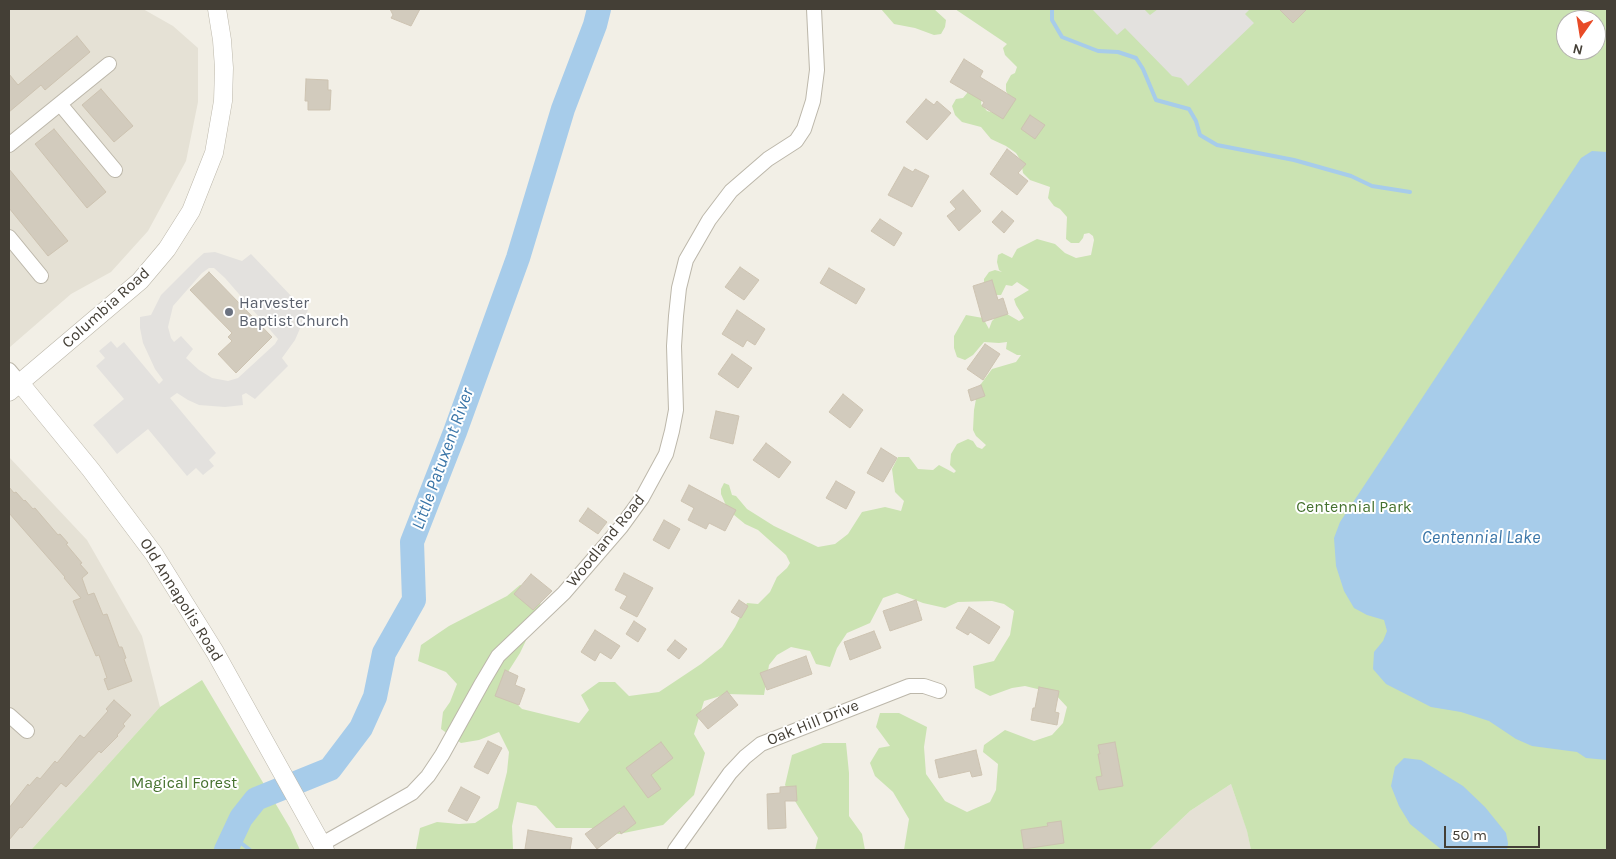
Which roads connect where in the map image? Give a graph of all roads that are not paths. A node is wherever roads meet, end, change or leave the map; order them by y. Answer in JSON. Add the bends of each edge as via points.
{"nodes":[{"id":1,"x":217,"y":9,"type":"edge"},
{"id":2,"x":814,"y":9,"type":"edge"},
{"id":3,"x":109,"y":64,"type":"dead end"},
{"id":4,"x":60,"y":104,"type":"junction"},
{"id":5,"x":10,"y":143,"type":"edge"},
{"id":6,"x":115,"y":170,"type":"dead end"},
{"id":7,"x":9,"y":237,"type":"edge"},
{"id":8,"x":41,"y":276,"type":"dead end"},
{"id":9,"x":12,"y":381,"type":"edge"},
{"id":10,"x":939,"y":690,"type":"dead end"},
{"id":11,"x":9,"y":715,"type":"edge"},
{"id":12,"x":26,"y":731,"type":"dead end"},
{"id":13,"x":324,"y":847,"type":"edge"},
{"id":14,"x":675,"y":850,"type":"edge"}],
"edges":[{"from":1,"to":9,"type":"street","name":"Columbia Road","via":[[224,68],[223,101],[214,153],[191,211],[167,249],[140,281]]},
{"from":2,"to":13,"type":"street","name":"Woodland Road","via":[[816,70],[813,101],[804,129],[796,141],[768,159],[731,191],[707,223],[686,260],[676,316],[676,410],[666,454],[642,498],[564,593],[498,656],[442,755],[412,794]]},
{"from":3,"to":4,"type":"street"},
{"from":4,"to":5,"type":"street"},
{"from":4,"to":6,"type":"street"},
{"from":7,"to":8,"type":"street"},
{"from":9,"to":13,"type":"street","name":"Old Annapolis Road","via":[[91,470],[154,554],[215,652]]},
{"from":10,"to":14,"type":"street","name":"Oak Hill Drive","via":[[909,686],[761,744],[730,773]]},
{"from":11,"to":12,"type":"street"}]}
